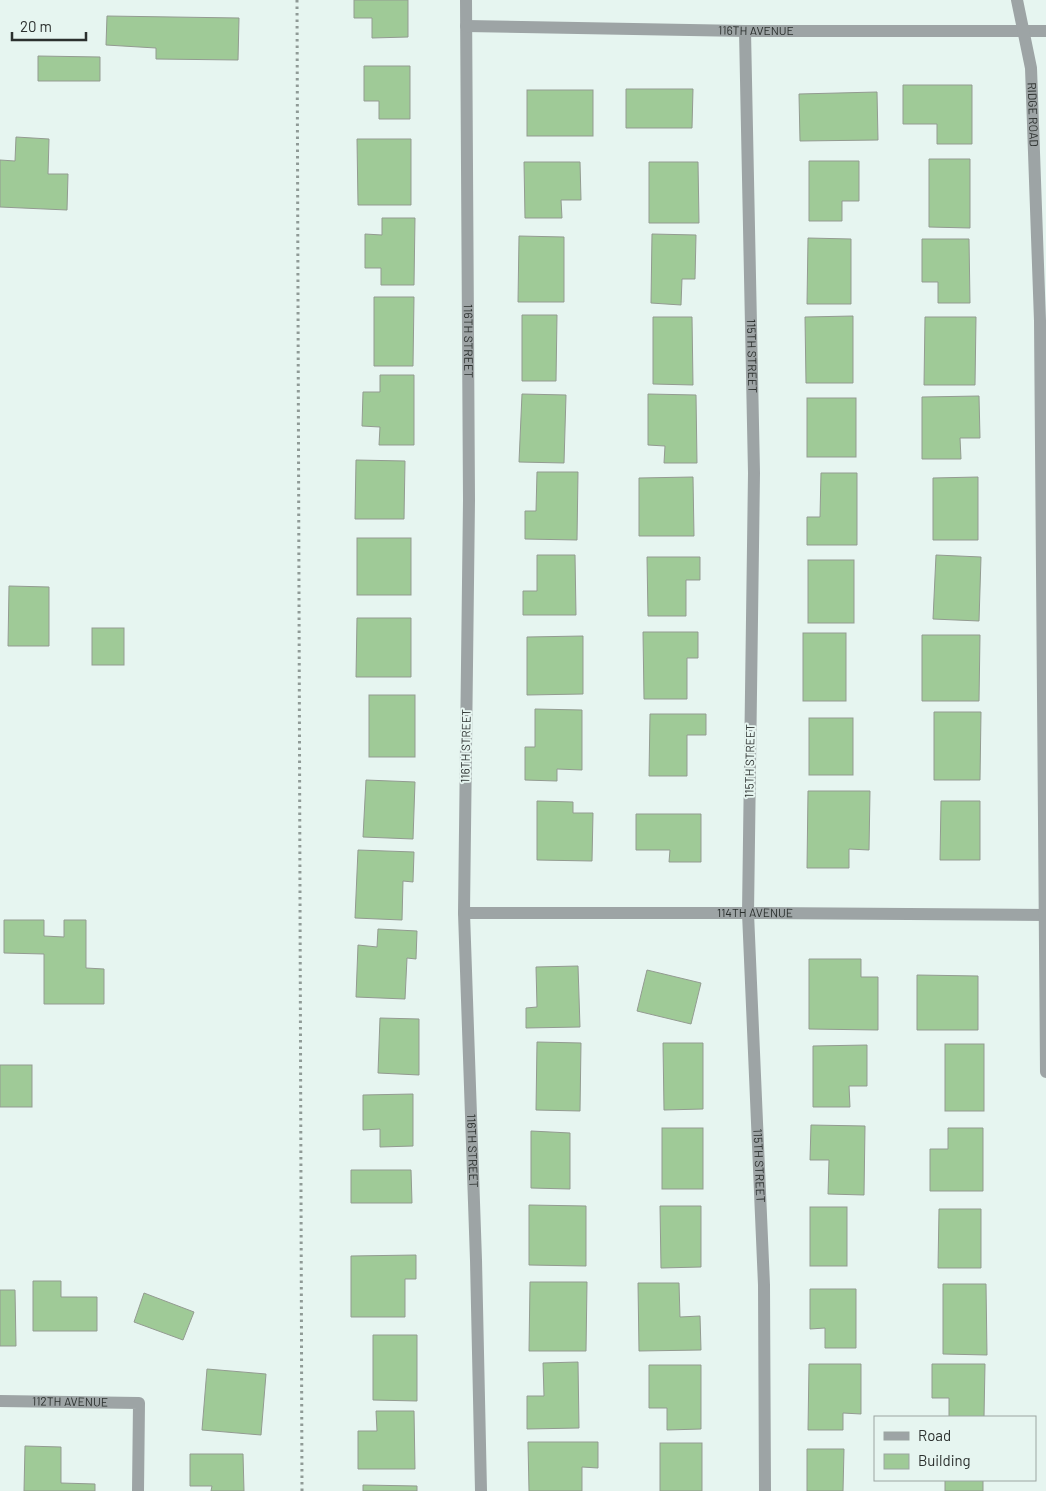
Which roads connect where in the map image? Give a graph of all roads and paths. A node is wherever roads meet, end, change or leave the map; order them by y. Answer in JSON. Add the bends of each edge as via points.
{"nodes":[{"id":1,"x":297,"y":0,"type":"edge"},
{"id":2,"x":466,"y":0,"type":"edge"},
{"id":3,"x":1017,"y":0,"type":"edge"},
{"id":4,"x":466,"y":26,"type":"junction"},
{"id":5,"x":745,"y":31,"type":"junction"},
{"id":6,"x":1024,"y":31,"type":"junction"},
{"id":7,"x":1046,"y":31,"type":"edge"},
{"id":8,"x":1043,"y":321,"type":"edge"},
{"id":9,"x":1045,"y":620,"type":"edge"},
{"id":10,"x":464,"y":913,"type":"junction"},
{"id":11,"x":748,"y":913,"type":"junction"},
{"id":12,"x":1045,"y":915,"type":"edge"},
{"id":13,"x":1046,"y":1072,"type":"edge"},
{"id":14,"x":0,"y":1401,"type":"edge"},
{"id":15,"x":138,"y":1491,"type":"edge"},
{"id":16,"x":302,"y":1491,"type":"edge"},
{"id":17,"x":481,"y":1491,"type":"edge"},
{"id":18,"x":765,"y":1491,"type":"edge"}],
"edges":[{"from":1,"to":16,"type":"path"},
{"from":2,"to":4,"type":"street","name":"116TH STREET"},
{"from":3,"to":6,"type":"street","name":"RIDGE ROAD"},
{"from":4,"to":5,"type":"street","name":"116TH AVENUE"},
{"from":4,"to":10,"type":"street","name":"116TH STREET","via":[[468,500]]},
{"from":5,"to":6,"type":"street","name":"116TH AVENUE"},
{"from":5,"to":11,"type":"street","name":"115TH STREET","via":[[754,473]]},
{"from":6,"to":7,"type":"street","name":"116TH AVENUE"},
{"from":6,"to":8,"type":"street","name":"RIDGE ROAD","via":[[1032,68]]},
{"from":8,"to":9,"type":"street","name":"RIDGE ROAD"},
{"from":9,"to":12,"type":"street","name":"RIDGE ROAD"},
{"from":10,"to":11,"type":"street","name":"114TH AVENUE"},
{"from":10,"to":17,"type":"street","name":"116TH STREET"},
{"from":11,"to":12,"type":"street","name":"114TH AVENUE"},
{"from":11,"to":18,"type":"street","name":"115TH STREET","via":[[764,1285]]},
{"from":12,"to":13,"type":"street","name":"RIDGE ROAD"},
{"from":14,"to":15,"type":"street","name":"112TH AVENUE","via":[[140,1403]]}]}
